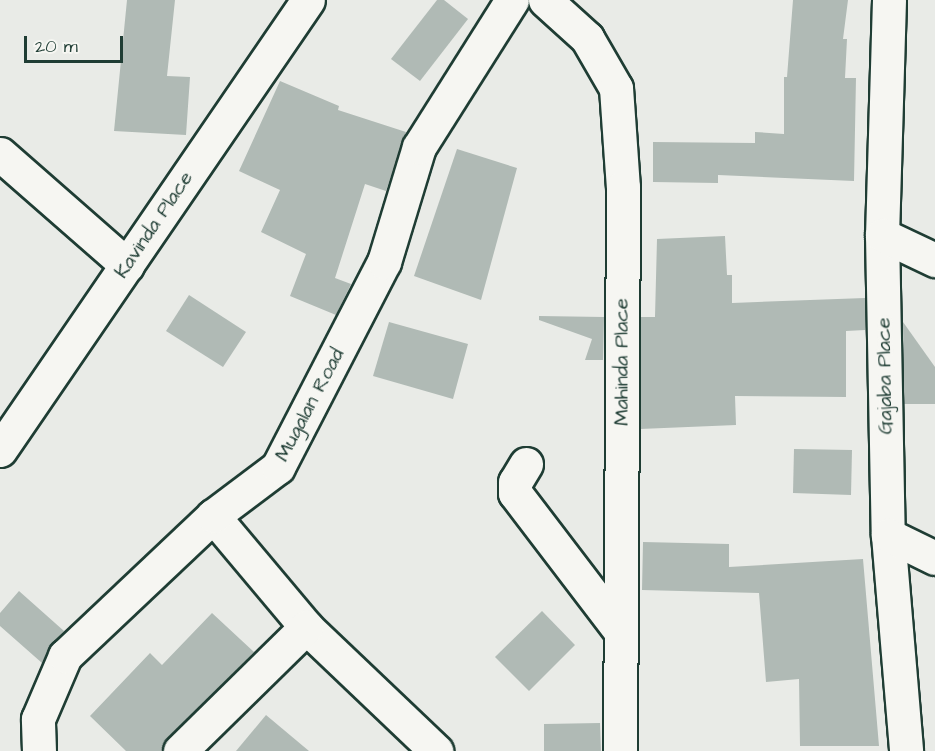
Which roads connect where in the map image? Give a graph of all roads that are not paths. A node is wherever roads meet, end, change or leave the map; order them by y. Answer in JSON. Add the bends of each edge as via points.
{"nodes":[{"id":1,"x":308,"y":0,"type":"edge"},
{"id":2,"x":512,"y":0,"type":"edge"},
{"id":3,"x":544,"y":0,"type":"edge"},
{"id":4,"x":889,"y":0,"type":"edge"},
{"id":5,"x":0,"y":154,"type":"edge"},
{"id":6,"x":882,"y":235,"type":"junction"},
{"id":7,"x":935,"y":260,"type":"edge"},
{"id":8,"x":127,"y":265,"type":"junction"},
{"id":9,"x":0,"y":450,"type":"edge"},
{"id":10,"x":526,"y":464,"type":"dead end"},
{"id":11,"x":213,"y":516,"type":"junction"},
{"id":12,"x":888,"y":536,"type":"junction"},
{"id":13,"x":935,"y":558,"type":"edge"},
{"id":14,"x":306,"y":627,"type":"junction"},
{"id":15,"x":620,"y":631,"type":"junction"},
{"id":16,"x":39,"y":751,"type":"edge"},
{"id":17,"x":180,"y":751,"type":"edge"},
{"id":18,"x":436,"y":751,"type":"edge"},
{"id":19,"x":620,"y":751,"type":"edge"},
{"id":20,"x":906,"y":751,"type":"edge"}],
"edges":[{"from":1,"to":8,"type":"street","name":"Kavinda Place"},
{"from":2,"to":11,"type":"street","name":"Mugalan Road","via":[[418,147],[384,262],[278,466]]},
{"from":3,"to":15,"type":"street","name":"Mahinda Place","via":[[587,38],[616,88],[623,187]]},
{"from":4,"to":6,"type":"street","name":"Gajaba Place"},
{"from":5,"to":8,"type":"street"},
{"from":6,"to":7,"type":"street"},
{"from":6,"to":12,"type":"street","name":"Gajaba Place"},
{"from":8,"to":9,"type":"street","name":"Kavinda Place"},
{"from":10,"to":15,"type":"street","via":[[515,482],[514,493]]},
{"from":11,"to":14,"type":"street"},
{"from":11,"to":16,"type":"street","name":"Mugalan Road","via":[[65,656],[38,720]]},
{"from":12,"to":13,"type":"street"},
{"from":12,"to":20,"type":"street","name":"Gajaba Place"},
{"from":14,"to":17,"type":"street"},
{"from":14,"to":18,"type":"street"},
{"from":15,"to":19,"type":"street","name":"Mahinda Place"}]}
